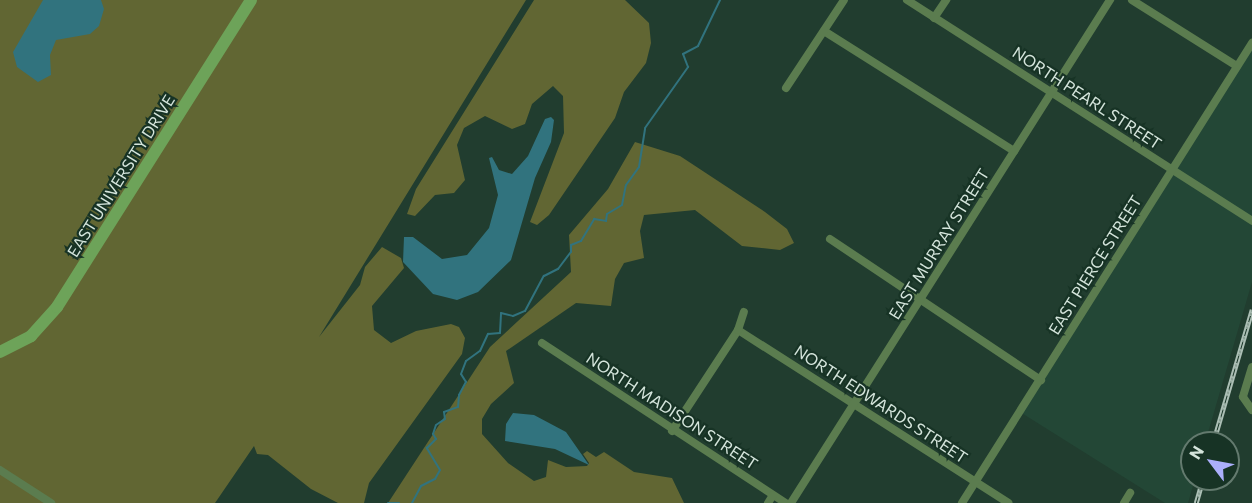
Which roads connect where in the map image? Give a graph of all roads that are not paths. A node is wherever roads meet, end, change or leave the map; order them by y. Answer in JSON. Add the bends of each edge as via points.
{"nodes":[{"id":1,"x":252,"y":0,"type":"edge"},
{"id":2,"x":844,"y":0,"type":"edge"},
{"id":3,"x":907,"y":0,"type":"edge"},
{"id":4,"x":946,"y":0,"type":"edge"},
{"id":5,"x":1110,"y":0,"type":"edge"},
{"id":6,"x":1132,"y":0,"type":"edge"},
{"id":7,"x":934,"y":18,"type":"junction"},
{"id":8,"x":824,"y":32,"type":"junction"},
{"id":9,"x":1252,"y":43,"type":"edge"},
{"id":10,"x":1237,"y":66,"type":"junction"},
{"id":11,"x":786,"y":88,"type":"dead end"},
{"id":12,"x":1052,"y":93,"type":"junction"},
{"id":13,"x":1014,"y":151,"type":"junction"},
{"id":14,"x":1172,"y":170,"type":"junction"},
{"id":15,"x":1252,"y":221,"type":"edge"},
{"id":16,"x":830,"y":240,"type":"dead end"},
{"id":17,"x":922,"y":301,"type":"junction"},
{"id":18,"x":744,"y":312,"type":"dead end"},
{"id":19,"x":738,"y":330,"type":"junction"},
{"id":20,"x":542,"y":343,"type":"dead end"},
{"id":21,"x":0,"y":352,"type":"edge"},
{"id":22,"x":1252,"y":367,"type":"edge"},
{"id":23,"x":1041,"y":380,"type":"junction"},
{"id":24,"x":854,"y":404,"type":"junction"},
{"id":25,"x":1252,"y":410,"type":"edge"},
{"id":26,"x":672,"y":430,"type":"junction"},
{"id":27,"x":0,"y":470,"type":"edge"},
{"id":28,"x":975,"y":482,"type":"junction"},
{"id":29,"x":1130,"y":493,"type":"dead end"},
{"id":30,"x":771,"y":499,"type":"edge"},
{"id":31,"x":51,"y":503,"type":"edge"},
{"id":32,"x":786,"y":503,"type":"edge"},
{"id":33,"x":791,"y":503,"type":"edge"},
{"id":34,"x":962,"y":503,"type":"edge"},
{"id":35,"x":1008,"y":503,"type":"edge"},
{"id":36,"x":1124,"y":503,"type":"edge"}],
"edges":[{"from":1,"to":21,"type":"main road","name":"EAST UNIVERSITY DRIVE","via":[[52,315],[31,336]]},
{"from":2,"to":8,"type":"street"},
{"from":3,"to":7,"type":"street","name":"NORTH PEARL STREET"},
{"from":4,"to":7,"type":"street"},
{"from":5,"to":12,"type":"street","name":"EAST MURRAY STREET"},
{"from":6,"to":10,"type":"street"},
{"from":7,"to":12,"type":"street","name":"NORTH PEARL STREET"},
{"from":8,"to":11,"type":"street"},
{"from":8,"to":13,"type":"street"},
{"from":9,"to":10,"type":"street","name":"EAST PIERCE STREET"},
{"from":10,"to":14,"type":"street","name":"EAST PIERCE STREET"},
{"from":12,"to":13,"type":"street","name":"EAST MURRAY STREET"},
{"from":12,"to":14,"type":"street","name":"NORTH PEARL STREET"},
{"from":13,"to":17,"type":"street","name":"EAST MURRAY STREET"},
{"from":14,"to":15,"type":"street","name":"NORTH PEARL STREET"},
{"from":14,"to":23,"type":"street","name":"EAST PIERCE STREET"},
{"from":16,"to":17,"type":"street"},
{"from":17,"to":23,"type":"street"},
{"from":17,"to":24,"type":"street","name":"EAST MURRAY STREET"},
{"from":18,"to":19,"type":"street"},
{"from":19,"to":24,"type":"street","name":"NORTH EDWARDS STREET"},
{"from":19,"to":26,"type":"street"},
{"from":20,"to":26,"type":"street","name":"NORTH MADISON STREET"},
{"from":22,"to":25,"type":"street","via":[[1243,397]]},
{"from":23,"to":28,"type":"street","name":"EAST PIERCE STREET"},
{"from":24,"to":28,"type":"street","name":"NORTH EDWARDS STREET"},
{"from":24,"to":33,"type":"street","name":"EAST MURRAY STREET"},
{"from":26,"to":30,"type":"street","name":"NORTH MADISON STREET"},
{"from":27,"to":31,"type":"street"},
{"from":28,"to":34,"type":"street","name":"EAST PIERCE STREET"},
{"from":28,"to":35,"type":"street","name":"NORTH EDWARDS STREET"},
{"from":29,"to":36,"type":"street"},
{"from":30,"to":32,"type":"street","name":"NORTH MADISON STREET"}]}
